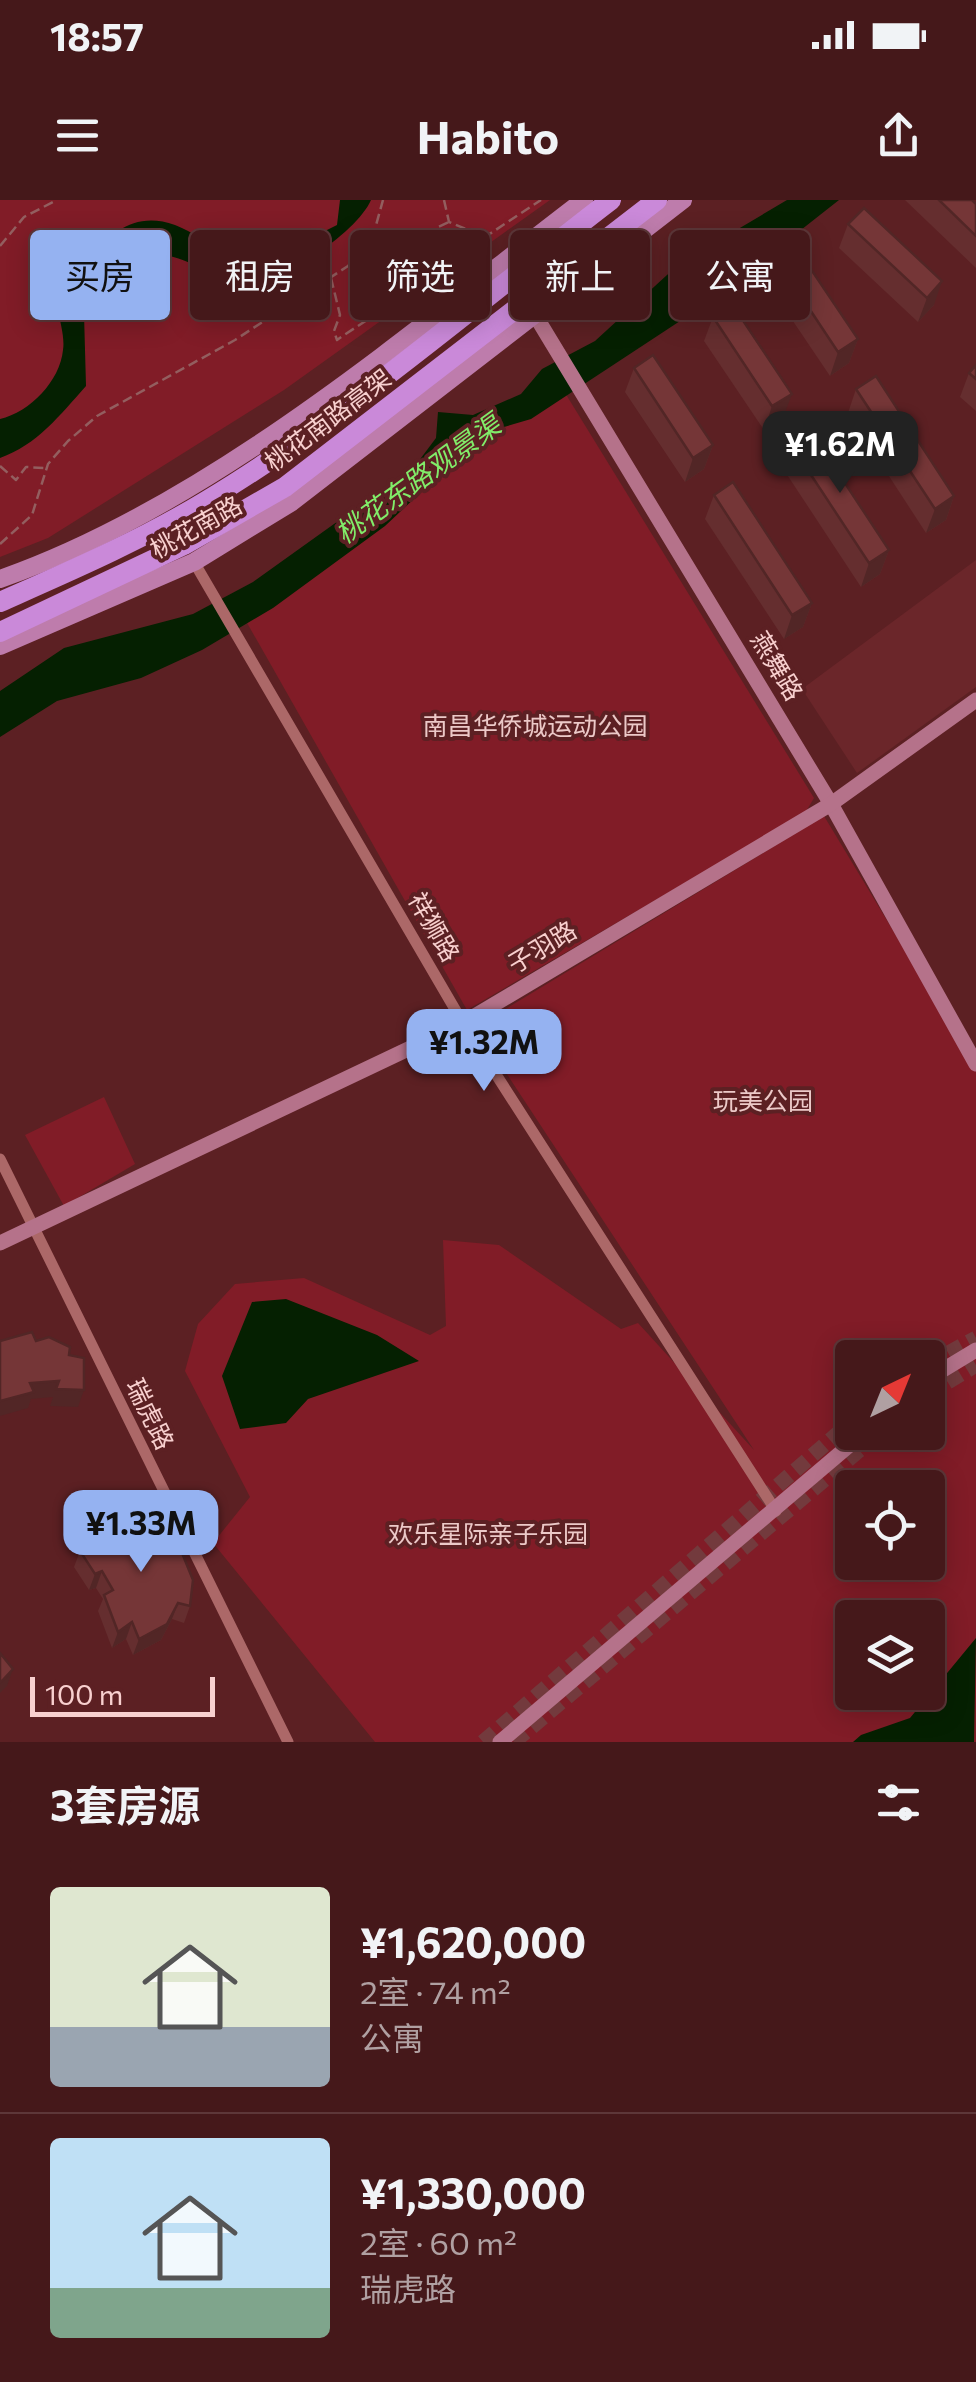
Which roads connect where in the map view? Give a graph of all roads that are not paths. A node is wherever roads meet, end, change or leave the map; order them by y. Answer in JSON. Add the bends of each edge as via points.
{"nodes":[{"id":1,"x":584,"y":200,"type":"edge"},
{"id":2,"x":611,"y":200,"type":"edge"},
{"id":3,"x":656,"y":200,"type":"edge"},
{"id":4,"x":682,"y":200,"type":"edge"},
{"id":5,"x":621,"y":230,"type":"edge"},
{"id":6,"x":639,"y":230,"type":"edge"},
{"id":7,"x":512,"y":320,"type":"edge"},
{"id":8,"x":514,"y":320,"type":"edge"},
{"id":9,"x":538,"y":320,"type":"edge"},
{"id":10,"x":194,"y":562,"type":"junction"},
{"id":11,"x":0,"y":578,"type":"edge"},
{"id":12,"x":0,"y":602,"type":"edge"},
{"id":13,"x":0,"y":632,"type":"edge"},
{"id":14,"x":0,"y":646,"type":"edge"},
{"id":15,"x":976,"y":700,"type":"edge"},
{"id":16,"x":831,"y":804,"type":"junction"},
{"id":17,"x":463,"y":1023,"type":"junction"},
{"id":18,"x":976,"y":1064,"type":"edge"},
{"id":19,"x":0,"y":1160,"type":"edge"},
{"id":20,"x":32,"y":1227,"type":"junction"},
{"id":21,"x":0,"y":1243,"type":"edge"},
{"id":22,"x":976,"y":1350,"type":"edge"},
{"id":23,"x":945,"y":1369,"type":"edge"},
{"id":24,"x":844,"y":1450,"type":"edge"},
{"id":25,"x":776,"y":1511,"type":"junction"},
{"id":26,"x":288,"y":1742,"type":"edge"},
{"id":27,"x":500,"y":1742,"type":"edge"}],
"edges":[{"from":1,"to":11,"type":"main road","name":"桃花南路","via":[[391,347],[153,510]]},
{"from":2,"to":12,"type":"highway","name":"桃花南路高架","via":[[206,501]]},
{"from":3,"to":5,"type":"highway","name":"桃花南路高架"},
{"from":4,"to":6,"type":"main road","name":"桃花南路"},
{"from":7,"to":13,"type":"highway","name":"桃花南路高架","via":[[284,487],[184,545]]},
{"from":8,"to":10,"type":"main road","name":"桃花南路","via":[[292,502]]},
{"from":9,"to":16,"type":"street","name":"燕舞路"},
{"from":10,"to":14,"type":"main road","name":"桃花南路"},
{"from":10,"to":17,"type":"street","name":"祥狮路"},
{"from":15,"to":16,"type":"street","name":"子羽路"},
{"from":16,"to":17,"type":"street","name":"子羽路"},
{"from":16,"to":18,"type":"street","name":"燕舞路"},
{"from":17,"to":20,"type":"street","name":"子羽路"},
{"from":17,"to":25,"type":"street","name":"祥狮路"},
{"from":19,"to":20,"type":"street","name":"瑞虎路"},
{"from":20,"to":21,"type":"street","name":"子羽路"},
{"from":20,"to":26,"type":"street","name":"瑞虎路"},
{"from":22,"to":23,"type":"street"},
{"from":24,"to":25,"type":"street"},
{"from":25,"to":27,"type":"street"}]}
